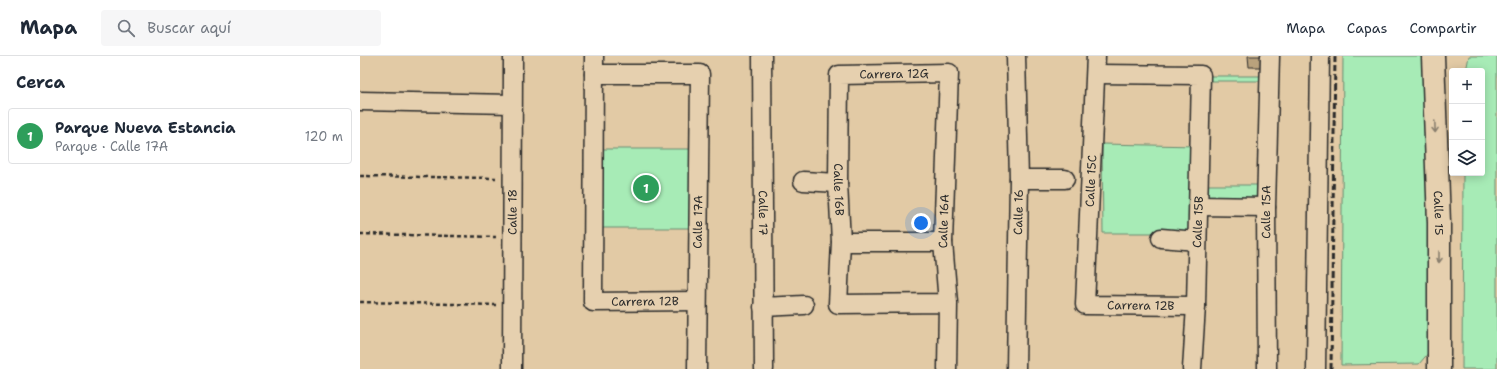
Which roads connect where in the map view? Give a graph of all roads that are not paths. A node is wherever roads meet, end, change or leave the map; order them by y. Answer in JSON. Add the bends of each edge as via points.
{"nodes":[{"id":1,"x":513,"y":56,"type":"edge"},
{"id":2,"x":594,"y":56,"type":"edge"},
{"id":3,"x":762,"y":56,"type":"edge"},
{"id":4,"x":1016,"y":56,"type":"edge"},
{"id":5,"x":1096,"y":56,"type":"edge"},
{"id":6,"x":1270,"y":56,"type":"edge"},
{"id":7,"x":1320,"y":56,"type":"edge"},
{"id":8,"x":1433,"y":56,"type":"edge"},
{"id":9,"x":1449,"y":56,"type":"edge"},
{"id":10,"x":949,"y":73,"type":"joint"},
{"id":11,"x":594,"y":74,"type":"junction"},
{"id":12,"x":1096,"y":74,"type":"junction"},
{"id":13,"x":839,"y":75,"type":"joint"},
{"id":14,"x":1433,"y":88,"type":"junction"},
{"id":15,"x":360,"y":100,"type":"edge"},
{"id":16,"x":512,"y":104,"type":"junction"},
{"id":17,"x":1020,"y":179,"type":"junction"},
{"id":18,"x":1065,"y":179,"type":"dead end"},
{"id":19,"x":803,"y":181,"type":"dead end"},
{"id":20,"x":838,"y":183,"type":"junction"},
{"id":21,"x":1199,"y":206,"type":"junction"},
{"id":22,"x":1266,"y":207,"type":"junction"},
{"id":23,"x":1162,"y":238,"type":"dead end"},
{"id":24,"x":1197,"y":241,"type":"junction"},
{"id":25,"x":841,"y":242,"type":"junction"},
{"id":26,"x":943,"y":242,"type":"junction"},
{"id":27,"x":697,"y":301,"type":"junction"},
{"id":28,"x":948,"y":303,"type":"junction"},
{"id":29,"x":804,"y":305,"type":"dead end"},
{"id":30,"x":1085,"y":305,"type":"joint"},
{"id":31,"x":1196,"y":306,"type":"junction"},
{"id":32,"x":763,"y":307,"type":"junction"},
{"id":33,"x":512,"y":369,"type":"edge"},
{"id":34,"x":697,"y":369,"type":"edge"},
{"id":35,"x":764,"y":369,"type":"edge"},
{"id":36,"x":948,"y":369,"type":"edge"},
{"id":37,"x":1016,"y":369,"type":"edge"},
{"id":38,"x":1192,"y":369,"type":"edge"},
{"id":39,"x":1267,"y":369,"type":"edge"},
{"id":40,"x":1316,"y":369,"type":"edge"},
{"id":41,"x":1439,"y":369,"type":"edge"}],
"edges":[{"from":1,"to":16,"type":"street","name":"Calle 18"},
{"from":2,"to":11,"type":"street"},
{"from":3,"to":32,"type":"street","name":"Calle 17"},
{"from":4,"to":17,"type":"street","name":"Calle 16"},
{"from":5,"to":12,"type":"street","name":"Calle 15C"},
{"from":6,"to":22,"type":"street","name":"Calle 15A"},
{"from":7,"to":40,"type":"street"},
{"from":8,"to":14,"type":"main road","name":"Calle 15"},
{"from":9,"to":14,"type":"main road"},
{"from":10,"to":13,"type":"street","name":"Carrera 12G"},
{"from":10,"to":26,"type":"street","name":"Calle 16A"},
{"from":11,"to":27,"type":"street","name":"Carrera 12B","via":[[593,302]]},
{"from":11,"to":27,"type":"street","name":"Calle 17A","via":[[700,74]]},
{"from":12,"to":21,"type":"street","name":"Calle 15B","via":[[1201,74]]},
{"from":12,"to":30,"type":"street","name":"Calle 15C"},
{"from":13,"to":20,"type":"street","name":"Calle 16B"},
{"from":14,"to":41,"type":"main road","name":"Calle 15","one_way":true,"via":[[1438,223]]},
{"from":15,"to":16,"type":"street"},
{"from":16,"to":33,"type":"street","name":"Calle 18"},
{"from":17,"to":18,"type":"street"},
{"from":17,"to":37,"type":"street","name":"Calle 16"},
{"from":19,"to":20,"type":"street"},
{"from":20,"to":25,"type":"street","name":"Calle 16B"},
{"from":21,"to":22,"type":"street"},
{"from":21,"to":24,"type":"street","name":"Calle 15B"},
{"from":22,"to":39,"type":"street","name":"Calle 15A"},
{"from":23,"to":24,"type":"street"},
{"from":24,"to":31,"type":"street","name":"Calle 15B"},
{"from":25,"to":26,"type":"street"},
{"from":25,"to":28,"type":"street","name":"Calle 16B","via":[[838,304]]},
{"from":26,"to":28,"type":"street","name":"Calle 16A"},
{"from":27,"to":34,"type":"street","name":"Calle 17A"},
{"from":28,"to":36,"type":"street","name":"Calle 16A"},
{"from":29,"to":32,"type":"street"},
{"from":30,"to":31,"type":"street","name":"Carrera 12B"},
{"from":31,"to":38,"type":"street","name":"Calle 15B"},
{"from":32,"to":35,"type":"street","name":"Calle 17"}]}
